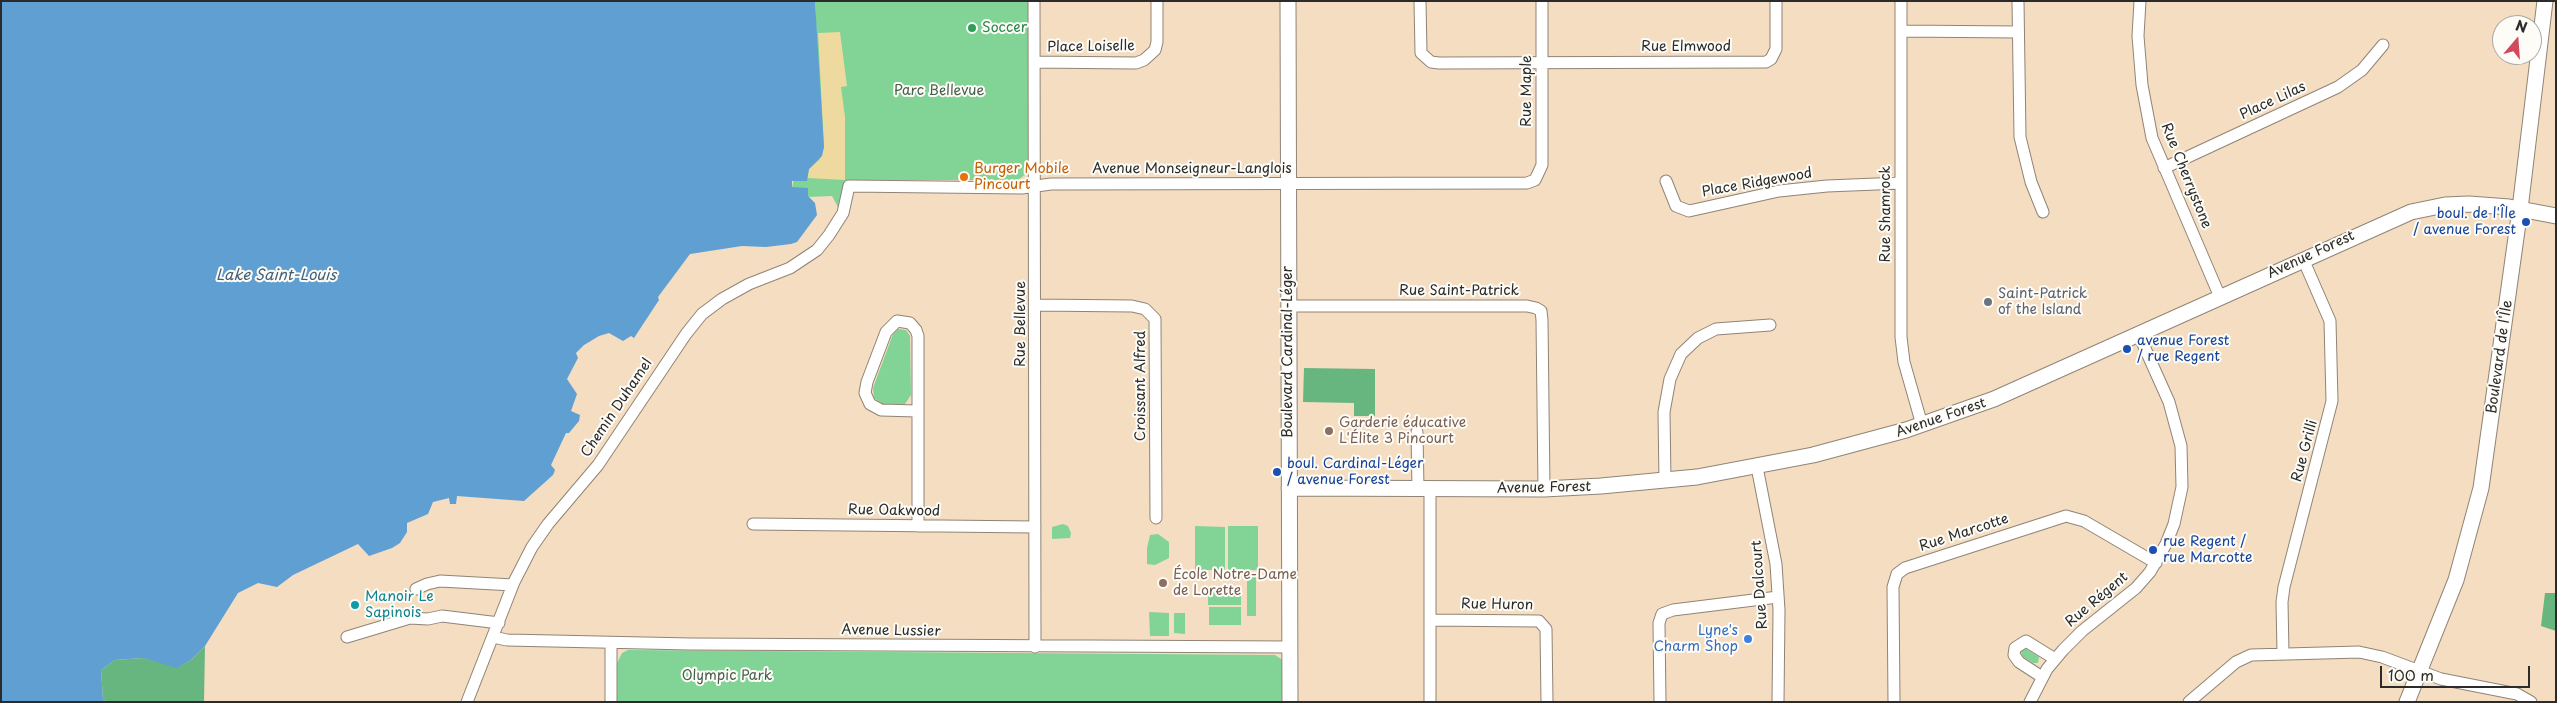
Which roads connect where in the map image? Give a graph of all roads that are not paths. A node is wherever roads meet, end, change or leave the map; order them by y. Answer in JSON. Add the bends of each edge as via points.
{"nodes":[{"id":1,"x":1034,"y":1,"type":"edge"},
{"id":2,"x":1157,"y":1,"type":"edge"},
{"id":3,"x":1288,"y":1,"type":"edge"},
{"id":4,"x":1420,"y":1,"type":"edge"},
{"id":5,"x":1542,"y":1,"type":"edge"},
{"id":6,"x":1776,"y":1,"type":"edge"},
{"id":7,"x":1901,"y":1,"type":"edge"},
{"id":8,"x":2018,"y":1,"type":"edge"},
{"id":9,"x":2140,"y":1,"type":"edge"},
{"id":10,"x":2545,"y":1,"type":"edge"},
{"id":11,"x":1901,"y":31,"type":"junction"},
{"id":12,"x":2018,"y":32,"type":"junction"},
{"id":13,"x":2383,"y":45,"type":"dead end"},
{"id":14,"x":1034,"y":62,"type":"junction"},
{"id":15,"x":1542,"y":62,"type":"junction"},
{"id":16,"x":2164,"y":168,"type":"junction"},
{"id":17,"x":1535,"y":180,"type":"joint"},
{"id":18,"x":1666,"y":181,"type":"dead end"},
{"id":19,"x":1902,"y":183,"type":"junction"},
{"id":20,"x":1288,"y":184,"type":"junction"},
{"id":21,"x":849,"y":186,"type":"joint"},
{"id":22,"x":1036,"y":186,"type":"junction"},
{"id":23,"x":2520,"y":209,"type":"junction"},
{"id":24,"x":2043,"y":212,"type":"dead end"},
{"id":25,"x":2556,"y":216,"type":"edge"},
{"id":26,"x":2303,"y":259,"type":"junction"},
{"id":27,"x":2220,"y":297,"type":"junction"},
{"id":28,"x":1036,"y":305,"type":"junction"},
{"id":29,"x":1288,"y":306,"type":"junction"},
{"id":30,"x":1770,"y":325,"type":"dead end"},
{"id":31,"x":2139,"y":335,"type":"junction"},
{"id":32,"x":917,"y":411,"type":"junction"},
{"id":33,"x":1922,"y":425,"type":"junction"},
{"id":34,"x":1417,"y":432,"type":"dead end"},
{"id":35,"x":1757,"y":467,"type":"junction"},
{"id":36,"x":1665,"y":481,"type":"junction"},
{"id":37,"x":1289,"y":488,"type":"junction"},
{"id":38,"x":1424,"y":489,"type":"junction"},
{"id":39,"x":1544,"y":489,"type":"junction"},
{"id":40,"x":1156,"y":518,"type":"dead end"},
{"id":41,"x":753,"y":524,"type":"dead end"},
{"id":42,"x":918,"y":526,"type":"junction"},
{"id":43,"x":1035,"y":527,"type":"junction"},
{"id":44,"x":2156,"y":563,"type":"junction"},
{"id":45,"x":513,"y":585,"type":"junction"},
{"id":46,"x":416,"y":589,"type":"dead end"},
{"id":47,"x":1778,"y":597,"type":"junction"},
{"id":48,"x":1430,"y":620,"type":"junction"},
{"id":49,"x":499,"y":623,"type":"junction"},
{"id":50,"x":494,"y":637,"type":"junction"},
{"id":51,"x":347,"y":638,"type":"dead end"},
{"id":52,"x":611,"y":643,"type":"junction"},
{"id":53,"x":1035,"y":647,"type":"junction"},
{"id":54,"x":1289,"y":647,"type":"junction"},
{"id":55,"x":2283,"y":653,"type":"junction"},
{"id":56,"x":2055,"y":659,"type":"junction"},
{"id":57,"x":2420,"y":672,"type":"junction"},
{"id":58,"x":2042,"y":677,"type":"junction"},
{"id":59,"x":467,"y":702,"type":"edge"},
{"id":60,"x":611,"y":702,"type":"edge"},
{"id":61,"x":1290,"y":702,"type":"edge"},
{"id":62,"x":1430,"y":702,"type":"edge"},
{"id":63,"x":1547,"y":702,"type":"edge"},
{"id":64,"x":1660,"y":702,"type":"edge"},
{"id":65,"x":1778,"y":702,"type":"edge"},
{"id":66,"x":1894,"y":702,"type":"edge"},
{"id":67,"x":2030,"y":702,"type":"edge"},
{"id":68,"x":2189,"y":702,"type":"edge"},
{"id":69,"x":2407,"y":702,"type":"edge"},
{"id":70,"x":2531,"y":702,"type":"edge"}],
"edges":[{"from":1,"to":14,"type":"street","name":"Rue Bellevue"},
{"from":2,"to":14,"type":"street","name":"Place Loiselle","via":[[1157,42],[1155,50],[1144,60],[1136,63]]},
{"from":3,"to":20,"type":"street","name":"Boulevard Cardinal-Léger"},
{"from":4,"to":15,"type":"street","via":[[1420,46],[1425,58],[1431,62]]},
{"from":5,"to":15,"type":"street","name":"Rue Maple"},
{"from":6,"to":15,"type":"street","name":"Rue Elmwood","via":[[1776,49],[1766,62]]},
{"from":7,"to":11,"type":"street","name":"Rue Shamrock"},
{"from":8,"to":12,"type":"street"},
{"from":9,"to":16,"type":"street","name":"Rue Cherrystone","via":[[2138,36],[2142,85],[2152,138]]},
{"from":10,"to":23,"type":"street","name":"Boulevard de l'Île"},
{"from":11,"to":12,"type":"street"},
{"from":11,"to":19,"type":"street","name":"Rue Shamrock"},
{"from":12,"to":24,"type":"street","via":[[2020,137],[2031,182]]},
{"from":13,"to":16,"type":"street","name":"Place Lilas","via":[[2362,70],[2338,87]]},
{"from":14,"to":22,"type":"street","name":"Rue Bellevue"},
{"from":15,"to":17,"type":"street","name":"Rue Maple","via":[[1542,164]]},
{"from":16,"to":27,"type":"street","name":"Rue Cherrystone"},
{"from":17,"to":20,"type":"street","name":"Avenue Monseigneur-Langlois","via":[[1519,184]]},
{"from":18,"to":19,"type":"street","name":"Place Ridgewood","via":[[1676,206],[1689,211],[1787,190]]},
{"from":19,"to":33,"type":"street","name":"Rue Shamrock","via":[[1900,337]]},
{"from":20,"to":22,"type":"street","name":"Avenue Monseigneur-Langlois"},
{"from":20,"to":29,"type":"street","name":"Boulevard Cardinal-Léger"},
{"from":21,"to":22,"type":"street","name":"Avenue Monseigneur-Langlois"},
{"from":21,"to":45,"type":"street","name":"Chemin Duhamel","via":[[843,213],[811,255],[736,290],[693,324],[598,465],[538,538]]},
{"from":22,"to":28,"type":"street","name":"Rue Bellevue"},
{"from":23,"to":25,"type":"street","name":"Avenue Forest"},
{"from":23,"to":26,"type":"street","name":"Avenue Forest","via":[[2469,204],[2420,209],[2383,222]]},
{"from":23,"to":57,"type":"street","name":"Boulevard de l'Île","via":[[2477,508],[2456,580]]},
{"from":26,"to":27,"type":"street","name":"Avenue Forest"},
{"from":26,"to":55,"type":"street","name":"Rue Grilli","via":[[2330,321],[2332,401],[2284,587]]},
{"from":27,"to":31,"type":"street","name":"Avenue Forest"},
{"from":28,"to":40,"type":"street","name":"Croissant Alfred","via":[[1132,306],[1145,309],[1155,319]]},
{"from":28,"to":43,"type":"street","name":"Rue Bellevue"},
{"from":29,"to":37,"type":"street","name":"Boulevard Cardinal-Léger"},
{"from":29,"to":39,"type":"street","name":"Rue Saint-Patrick","via":[[1527,306],[1541,311]]},
{"from":30,"to":36,"type":"street","via":[[1716,329],[1698,338],[1681,354],[1670,379],[1664,412]]},
{"from":31,"to":33,"type":"street","name":"Avenue Forest","via":[[2013,392]]},
{"from":31,"to":44,"type":"street","name":"Rue Régent","via":[[2175,418],[2183,460],[2178,511]]},
{"from":32,"to":32,"type":"street","via":[[918,336],[914,326],[901,320],[886,332],[865,393],[870,404],[880,410]]},
{"from":32,"to":42,"type":"street"},
{"from":33,"to":35,"type":"street","name":"Avenue Forest","via":[[1852,446]]},
{"from":34,"to":38,"type":"street"},
{"from":35,"to":36,"type":"street","name":"Avenue Forest"},
{"from":35,"to":47,"type":"street","name":"Rue Dalcourt","via":[[1774,549]]},
{"from":36,"to":39,"type":"street","name":"Avenue Forest"},
{"from":37,"to":38,"type":"street","name":"Avenue Forest"},
{"from":37,"to":54,"type":"street","name":"Boulevard Cardinal-Léger"},
{"from":38,"to":39,"type":"street","name":"Avenue Forest"},
{"from":38,"to":48,"type":"street"},
{"from":41,"to":42,"type":"street","name":"Rue Oakwood"},
{"from":42,"to":43,"type":"street","name":"Rue Oakwood"},
{"from":43,"to":53,"type":"street","name":"Rue Bellevue"},
{"from":44,"to":56,"type":"street","name":"Rue Régent","via":[[2136,588],[2082,631]]},
{"from":44,"to":66,"type":"street","name":"Rue Marcotte","via":[[2084,521],[2066,516],[1905,568],[1897,574],[1893,587]]},
{"from":45,"to":46,"type":"street","via":[[440,581]]},
{"from":45,"to":49,"type":"street","name":"Chemin Duhamel"},
{"from":47,"to":64,"type":"street","via":[[1662,614],[1659,623]]},
{"from":47,"to":65,"type":"street","name":"Rue Dalcourt"},
{"from":48,"to":62,"type":"street"},
{"from":48,"to":63,"type":"street","name":"Rue Huron","via":[[1539,621],[1546,629]]},
{"from":49,"to":50,"type":"street","name":"Chemin Duhamel"},
{"from":49,"to":51,"type":"street","via":[[442,616],[410,618]]},
{"from":50,"to":52,"type":"street","name":"Avenue Lussier"},
{"from":50,"to":59,"type":"street","name":"Chemin Duhamel"},
{"from":52,"to":53,"type":"street","name":"Avenue Lussier"},
{"from":52,"to":60,"type":"street"},
{"from":53,"to":54,"type":"street","name":"Avenue Lussier"},
{"from":54,"to":61,"type":"street","name":"Boulevard Cardinal-Léger"},
{"from":55,"to":57,"type":"street","via":[[2368,653]]},
{"from":55,"to":68,"type":"street","via":[[2243,657]]},
{"from":56,"to":58,"type":"street","name":"Rue Régent"},
{"from":56,"to":58,"type":"street","via":[[2026,641],[2015,648],[2016,659]]},
{"from":57,"to":69,"type":"street","name":"Boulevard de l'Île"},
{"from":57,"to":70,"type":"street","via":[[2516,694]]},
{"from":58,"to":67,"type":"street","name":"Rue Régent"}]}
